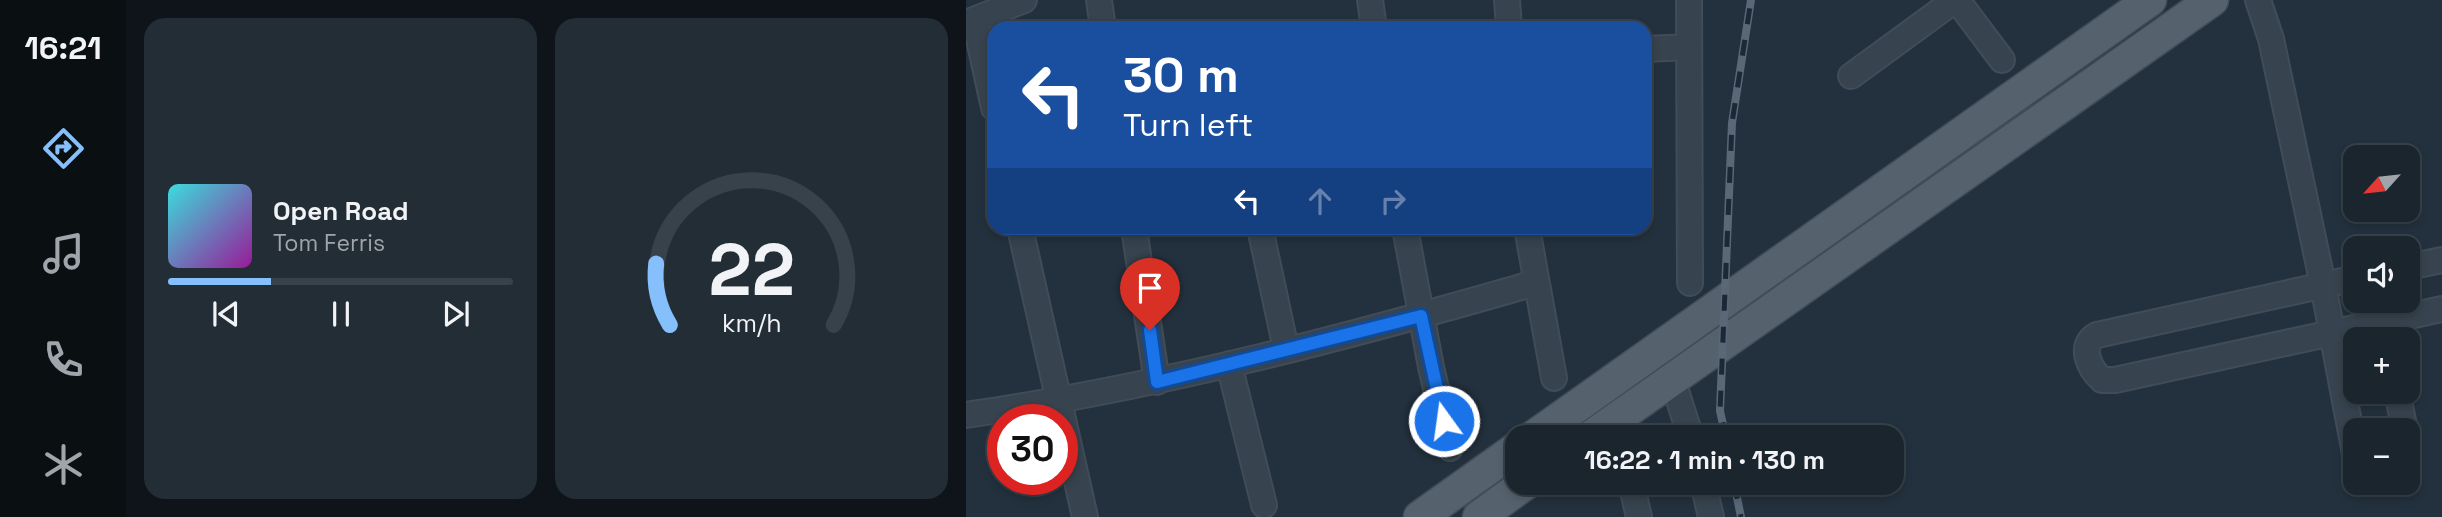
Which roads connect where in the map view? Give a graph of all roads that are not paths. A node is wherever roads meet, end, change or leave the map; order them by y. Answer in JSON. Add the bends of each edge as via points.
{"nodes":[{"id":1,"x":1024,"y":0,"type":"edge"},
{"id":2,"x":1099,"y":0,"type":"edge"},
{"id":3,"x":1370,"y":0,"type":"edge"},
{"id":4,"x":1507,"y":0,"type":"edge"},
{"id":5,"x":1689,"y":0,"type":"edge"},
{"id":6,"x":1956,"y":0,"type":"edge"},
{"id":7,"x":2150,"y":0,"type":"edge"},
{"id":8,"x":2212,"y":0,"type":"edge"},
{"id":9,"x":2258,"y":0,"type":"edge"},
{"id":10,"x":1102,"y":21,"type":"edge"},
{"id":11,"x":1373,"y":21,"type":"edge"},
{"id":12,"x":1508,"y":21,"type":"edge"},
{"id":13,"x":970,"y":22,"type":"edge"},
{"id":14,"x":1689,"y":47,"type":"junction"},
{"id":15,"x":1652,"y":49,"type":"edge"},
{"id":16,"x":2002,"y":60,"type":"dead end"},
{"id":17,"x":1851,"y":76,"type":"dead end"},
{"id":18,"x":987,"y":83,"type":"edge"},
{"id":19,"x":1022,"y":235,"type":"edge"},
{"id":20,"x":1135,"y":235,"type":"edge"},
{"id":21,"x":1262,"y":235,"type":"edge"},
{"id":22,"x":1406,"y":235,"type":"edge"},
{"id":23,"x":1528,"y":235,"type":"edge"},
{"id":24,"x":2442,"y":260,"type":"edge"},
{"id":25,"x":2420,"y":265,"type":"edge"},
{"id":26,"x":2343,"y":281,"type":"edge"},
{"id":27,"x":1690,"y":282,"type":"dead end"},
{"id":28,"x":1535,"y":283,"type":"junction"},
{"id":29,"x":2323,"y":285,"type":"junction"},
{"id":30,"x":2442,"y":309,"type":"edge"},
{"id":31,"x":1421,"y":316,"type":"junction"},
{"id":32,"x":2394,"y":327,"type":"edge"},
{"id":33,"x":2332,"y":333,"type":"junction"},
{"id":34,"x":2343,"y":333,"type":"edge"},
{"id":35,"x":1286,"y":349,"type":"junction"},
{"id":36,"x":1229,"y":364,"type":"junction"},
{"id":37,"x":1554,"y":378,"type":"dead end"},
{"id":38,"x":1672,"y":378,"type":"junction"},
{"id":39,"x":1157,"y":382,"type":"junction"},
{"id":40,"x":1059,"y":402,"type":"junction"},
{"id":41,"x":966,"y":415,"type":"edge"},
{"id":42,"x":2348,"y":418,"type":"edge"},
{"id":43,"x":1550,"y":425,"type":"edge"},
{"id":44,"x":1607,"y":425,"type":"edge"},
{"id":45,"x":1687,"y":425,"type":"edge"},
{"id":46,"x":1450,"y":448,"type":"dead end"},
{"id":47,"x":1505,"y":457,"type":"edge"},
{"id":48,"x":1509,"y":495,"type":"edge"},
{"id":49,"x":1634,"y":495,"type":"edge"},
{"id":50,"x":1706,"y":495,"type":"edge"},
{"id":51,"x":1264,"y":505,"type":"dead end"},
{"id":52,"x":1085,"y":517,"type":"edge"},
{"id":53,"x":1420,"y":517,"type":"edge"},
{"id":54,"x":1479,"y":517,"type":"edge"},
{"id":55,"x":1639,"y":517,"type":"edge"},
{"id":56,"x":1711,"y":517,"type":"edge"}],
"edges":[{"from":1,"to":13,"type":"street"},
{"from":2,"to":10,"type":"street"},
{"from":3,"to":11,"type":"street"},
{"from":4,"to":12,"type":"street"},
{"from":5,"to":14,"type":"street"},
{"from":6,"to":16,"type":"street"},
{"from":6,"to":17,"type":"street"},
{"from":7,"to":43,"type":"main road"},
{"from":8,"to":38,"type":"main road"},
{"from":9,"to":29,"type":"street","via":[[2271,39]]},
{"from":13,"to":18,"type":"street"},
{"from":14,"to":15,"type":"street"},
{"from":14,"to":27,"type":"street"},
{"from":19,"to":40,"type":"street"},
{"from":20,"to":39,"type":"street"},
{"from":21,"to":35,"type":"street"},
{"from":22,"to":31,"type":"street"},
{"from":23,"to":28,"type":"street"},
{"from":24,"to":25,"type":"street"},
{"from":26,"to":29,"type":"street"},
{"from":28,"to":31,"type":"street"},
{"from":28,"to":37,"type":"street"},
{"from":29,"to":33,"type":"street"},
{"from":29,"to":33,"type":"street","via":[[2097,335],[2086,346],[2088,360],[2102,380],[2115,380]]},
{"from":30,"to":32,"type":"street"},
{"from":31,"to":35,"type":"street"},
{"from":31,"to":46,"type":"street"},
{"from":33,"to":34,"type":"street"},
{"from":33,"to":42,"type":"street"},
{"from":35,"to":36,"type":"street"},
{"from":36,"to":39,"type":"street"},
{"from":36,"to":51,"type":"street"},
{"from":38,"to":44,"type":"main road"},
{"from":38,"to":45,"type":"street"},
{"from":39,"to":40,"type":"street"},
{"from":40,"to":41,"type":"street"},
{"from":40,"to":52,"type":"street"},
{"from":47,"to":53,"type":"main road"},
{"from":48,"to":54,"type":"main road"},
{"from":49,"to":55,"type":"street"},
{"from":50,"to":56,"type":"street"}]}
